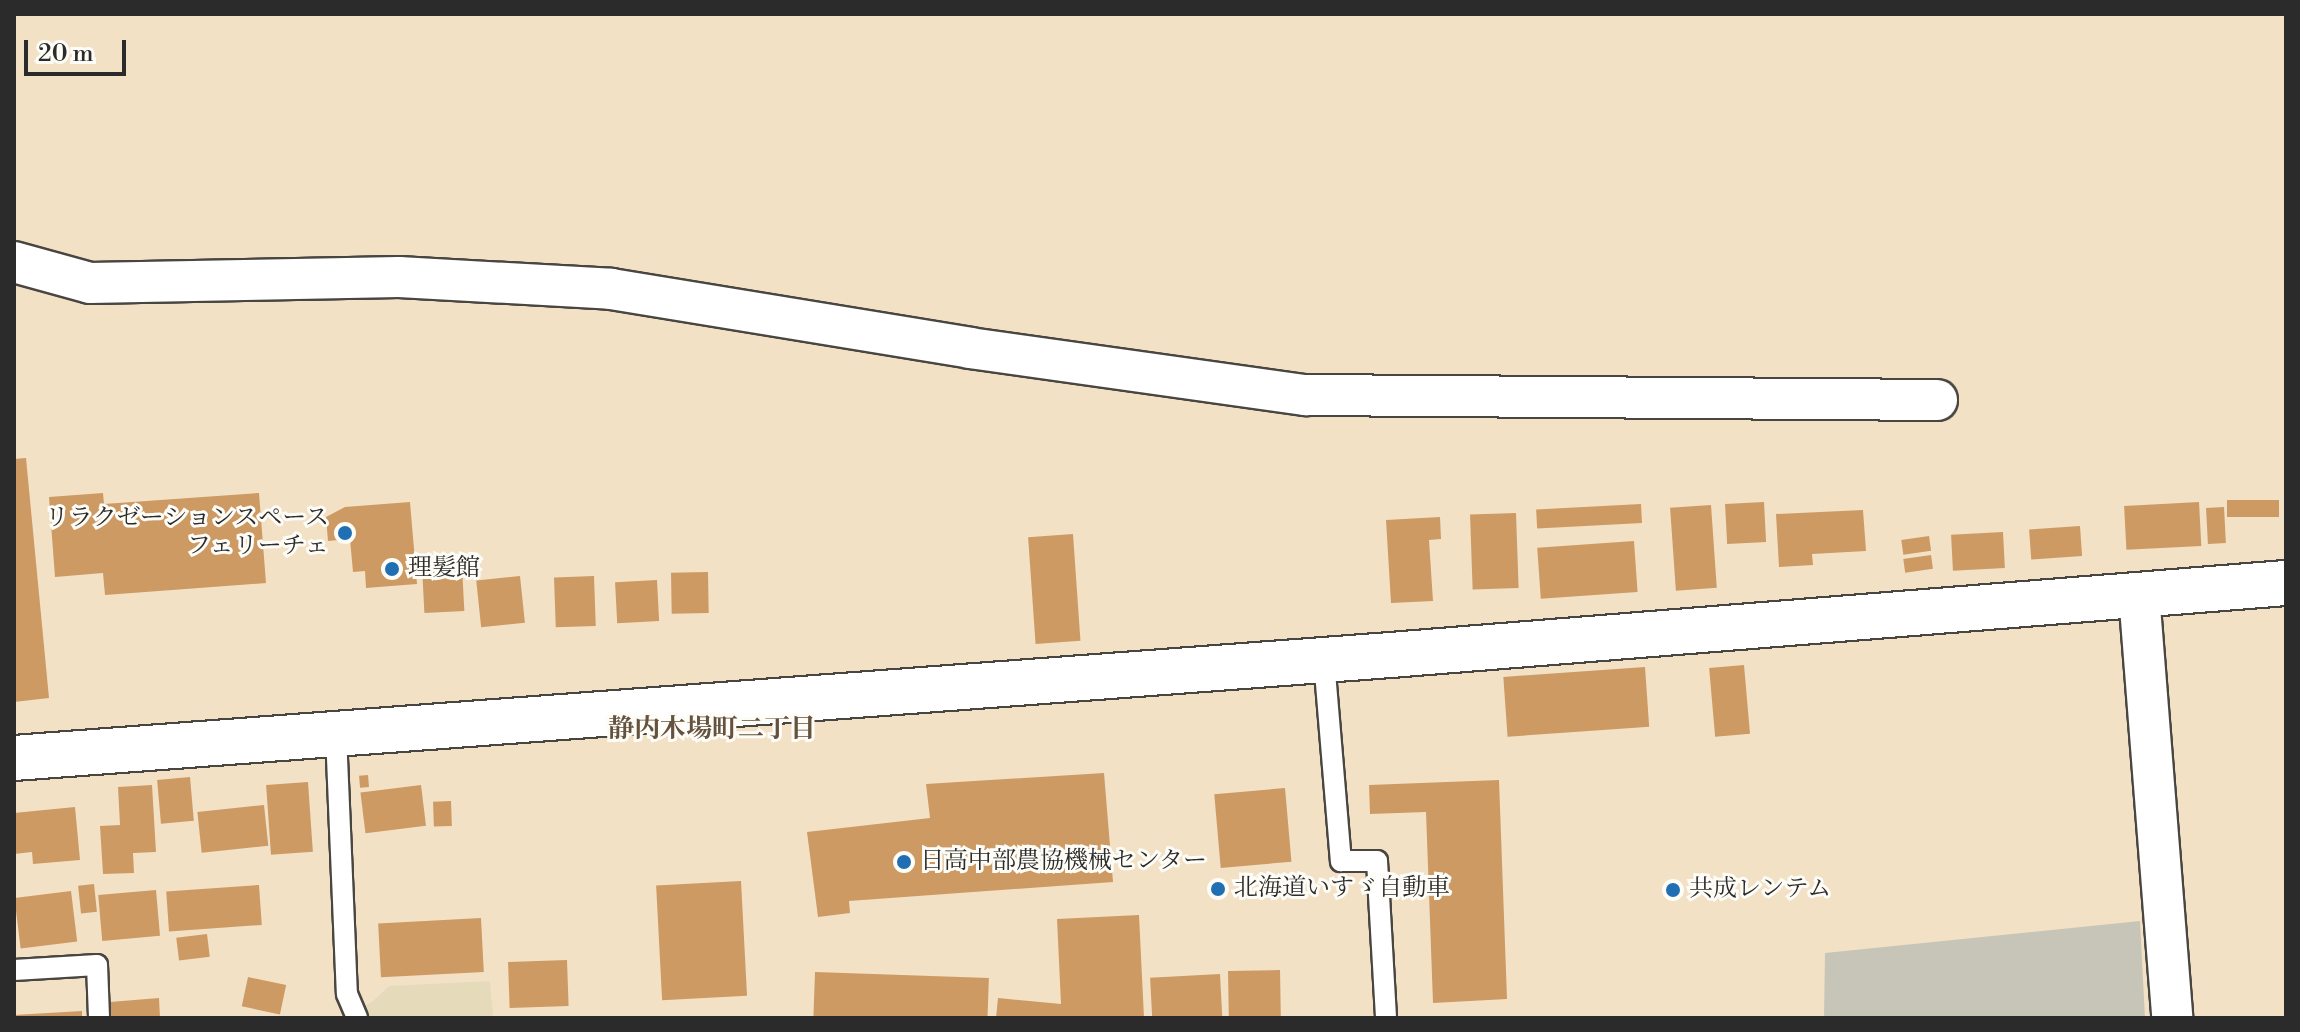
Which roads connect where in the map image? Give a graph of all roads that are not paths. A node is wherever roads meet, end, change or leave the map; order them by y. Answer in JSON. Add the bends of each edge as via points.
{"nodes":[{"id":1,"x":14,"y":262,"type":"edge"},
{"id":2,"x":1937,"y":400,"type":"dead end"},
{"id":3,"x":2286,"y":583,"type":"edge"},
{"id":4,"x":2139,"y":594,"type":"junction"},
{"id":5,"x":1324,"y":660,"type":"junction"},
{"id":6,"x":336,"y":734,"type":"junction"},
{"id":7,"x":14,"y":758,"type":"edge"},
{"id":8,"x":14,"y":970,"type":"edge"},
{"id":9,"x":99,"y":1018,"type":"edge"},
{"id":10,"x":357,"y":1018,"type":"edge"},
{"id":11,"x":1386,"y":1018,"type":"edge"},
{"id":12,"x":2172,"y":1018,"type":"edge"}],
"edges":[{"from":1,"to":2,"type":"street","via":[[90,283],[399,277],[611,289],[1306,395]]},
{"from":3,"to":4,"type":"street"},
{"from":4,"to":5,"type":"street"},
{"from":4,"to":12,"type":"street"},
{"from":5,"to":6,"type":"street"},
{"from":5,"to":11,"type":"lane","via":[[1341,861],[1377,861]]},
{"from":6,"to":7,"type":"street"},
{"from":6,"to":10,"type":"lane","via":[[347,994]]},
{"from":8,"to":9,"type":"lane","via":[[97,965]]}]}
